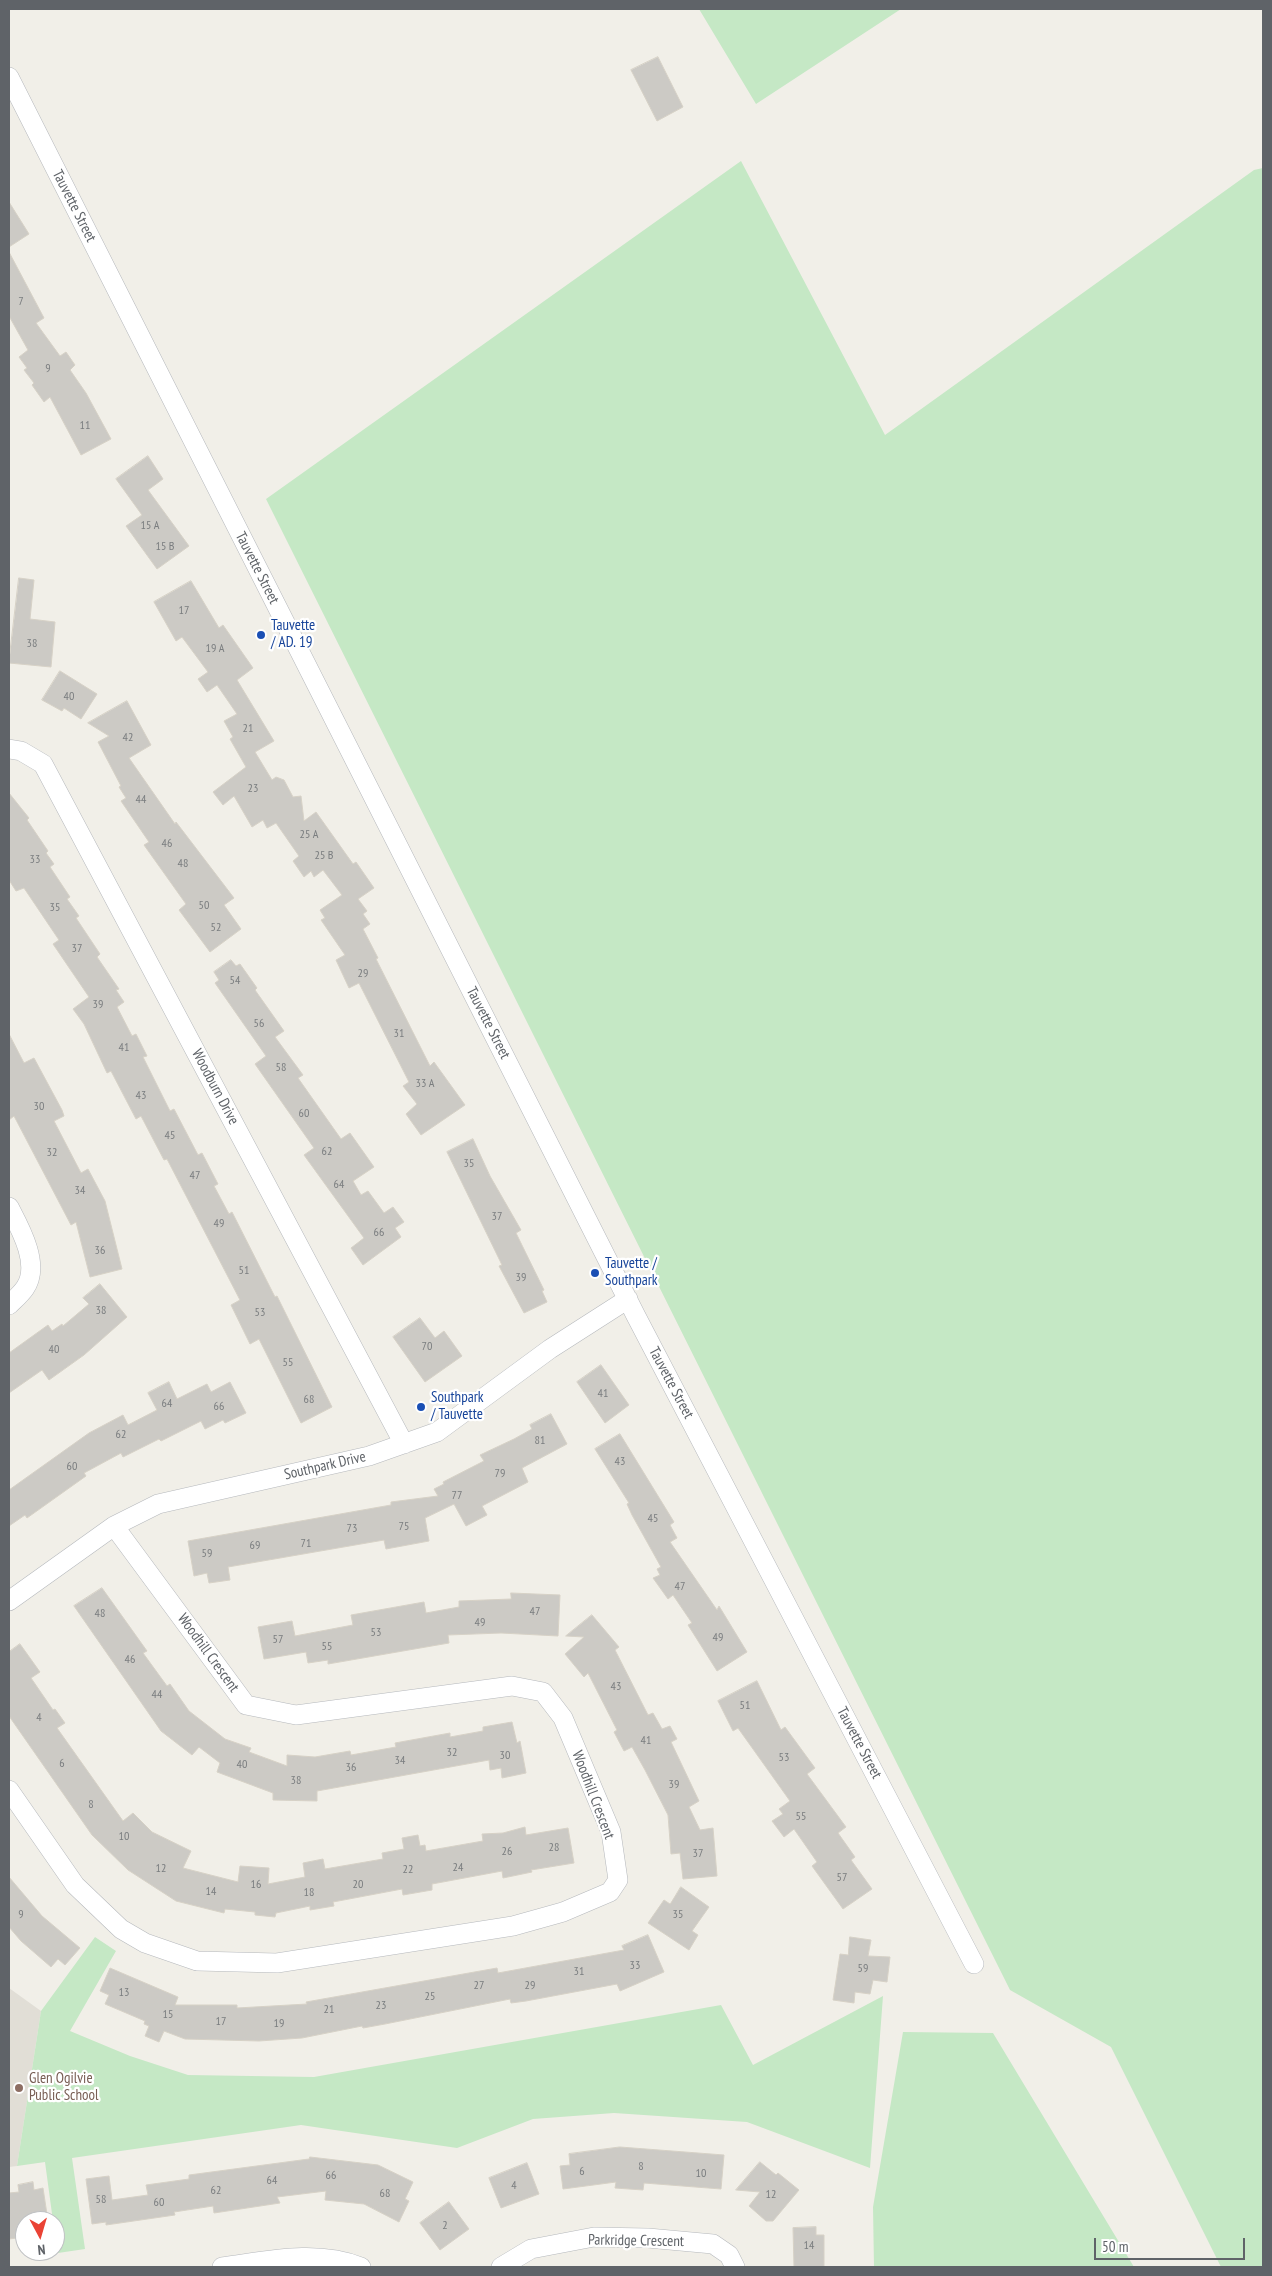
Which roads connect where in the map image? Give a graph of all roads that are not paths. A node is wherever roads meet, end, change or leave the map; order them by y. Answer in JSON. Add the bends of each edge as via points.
{"nodes":[{"id":1,"x":9,"y":77,"type":"edge"},
{"id":2,"x":9,"y":749,"type":"edge"},
{"id":3,"x":9,"y":1207,"type":"edge"},
{"id":4,"x":628,"y":1298,"type":"junction"},
{"id":5,"x":9,"y":1305,"type":"edge"},
{"id":6,"x":404,"y":1444,"type":"junction"},
{"id":7,"x":114,"y":1526,"type":"junction"},
{"id":8,"x":9,"y":1601,"type":"edge"},
{"id":9,"x":9,"y":1790,"type":"edge"},
{"id":10,"x":974,"y":1964,"type":"dead end"},
{"id":11,"x":256,"y":2265,"type":"edge"},
{"id":12,"x":222,"y":2267,"type":"edge"},
{"id":13,"x":361,"y":2267,"type":"edge"},
{"id":14,"x":502,"y":2267,"type":"edge"},
{"id":15,"x":736,"y":2267,"type":"edge"}],
"edges":[{"from":1,"to":4,"type":"street","name":"Tauvette Street"},
{"from":2,"to":6,"type":"street","name":"Woodburn Drive","via":[[20,751],[43,764]]},
{"from":3,"to":5,"type":"street","via":[[27,1242],[30,1276],[25,1288]]},
{"from":4,"to":6,"type":"street","name":"Southpark Drive","via":[[550,1348],[436,1432]]},
{"from":4,"to":10,"type":"street","name":"Tauvette Street"},
{"from":6,"to":7,"type":"street","name":"Southpark Drive","via":[[369,1456],[158,1504]]},
{"from":7,"to":8,"type":"street","name":"Southpark Drive"},
{"from":7,"to":9,"type":"street","name":"Woodhill Crescent","via":[[246,1705],[296,1715],[512,1686],[543,1692],[563,1718],[610,1832],[618,1880],[610,1892],[563,1912],[513,1926],[277,1963],[198,1961],[145,1944],[121,1929],[75,1885]]},
{"from":11,"to":12,"type":"street"},
{"from":11,"to":13,"type":"street","via":[[295,2256]]},
{"from":14,"to":15,"type":"street","name":"Parkridge Crescent","via":[[531,2249],[594,2237],[713,2244],[729,2255]]}]}
